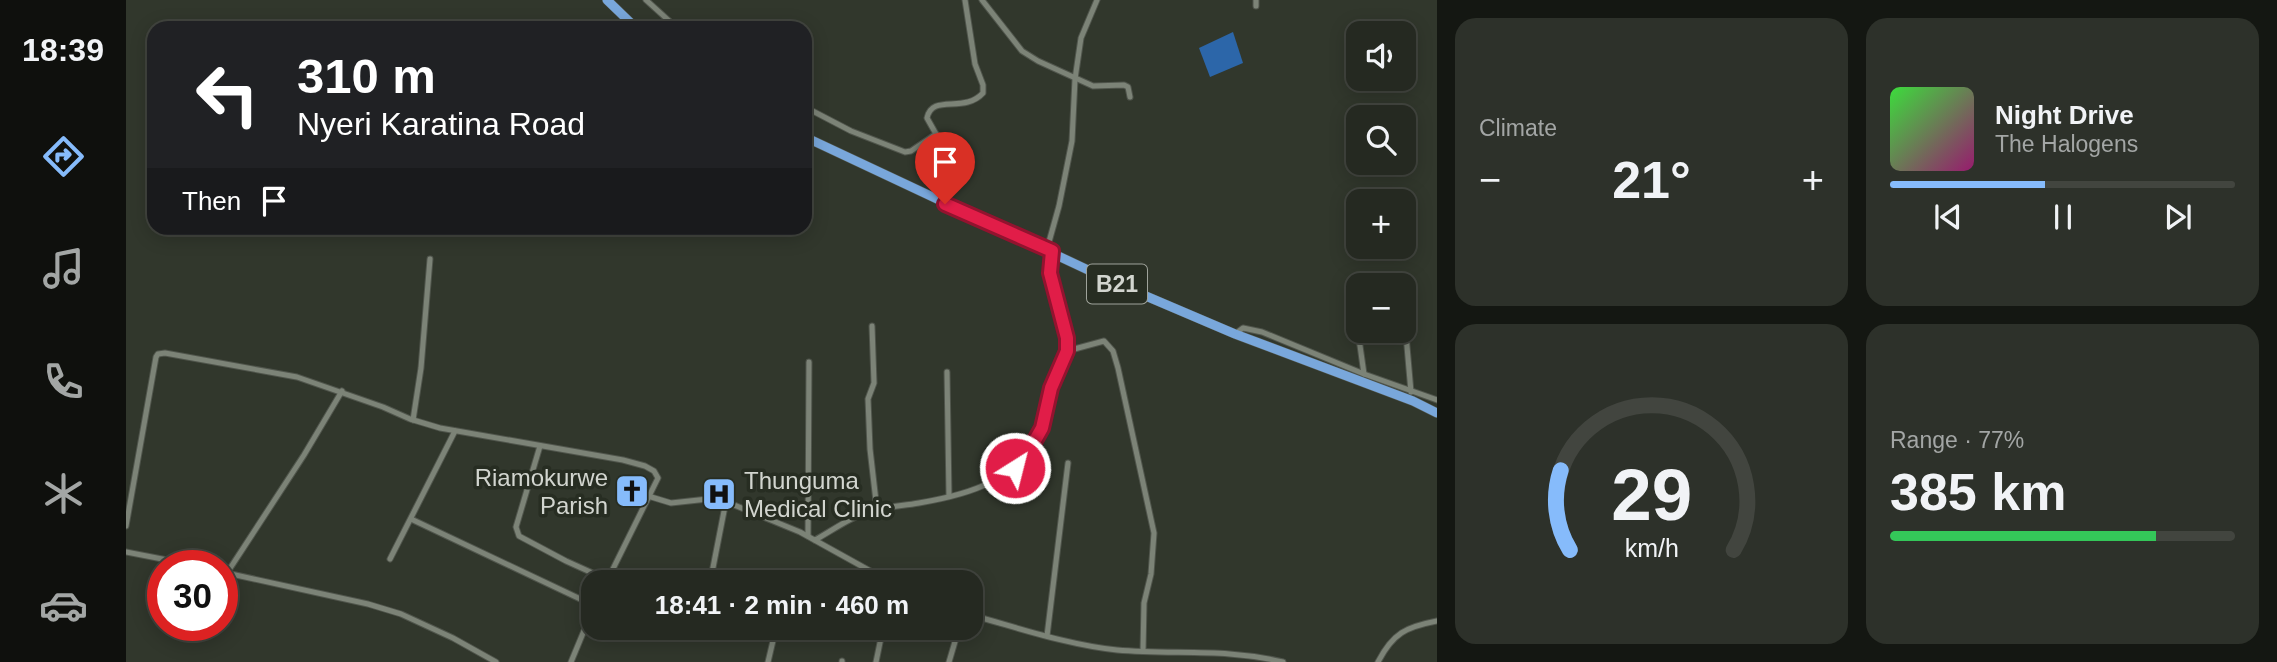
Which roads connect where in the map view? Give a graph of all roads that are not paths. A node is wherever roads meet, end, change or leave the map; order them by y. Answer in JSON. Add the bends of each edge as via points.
{"nodes":[{"id":1,"x":607,"y":0,"type":"edge"},
{"id":2,"x":646,"y":0,"type":"edge"},
{"id":3,"x":965,"y":0,"type":"edge"},
{"id":4,"x":982,"y":0,"type":"edge"},
{"id":5,"x":1097,"y":0,"type":"edge"},
{"id":6,"x":629,"y":21,"type":"edge"},
{"id":7,"x":669,"y":21,"type":"edge"},
{"id":8,"x":1075,"y":79,"type":"junction"},
{"id":9,"x":1130,"y":97,"type":"dead end"},
{"id":10,"x":812,"y":111,"type":"edge"},
{"id":11,"x":936,"y":134,"type":"junction"},
{"id":12,"x":812,"y":140,"type":"edge"},
{"id":13,"x":942,"y":140,"type":"dead end"},
{"id":14,"x":1049,"y":250,"type":"junction"},
{"id":15,"x":430,"y":259,"type":"dead end"},
{"id":16,"x":872,"y":326,"type":"dead end"},
{"id":17,"x":1235,"y":334,"type":"junction"},
{"id":18,"x":1360,"y":343,"type":"edge"},
{"id":19,"x":1407,"y":343,"type":"edge"},
{"id":20,"x":1067,"y":351,"type":"junction"},
{"id":21,"x":808,"y":362,"type":"dead end"},
{"id":22,"x":947,"y":372,"type":"dead end"},
{"id":23,"x":1364,"y":374,"type":"junction"},
{"id":24,"x":342,"y":391,"type":"junction"},
{"id":25,"x":1411,"y":392,"type":"junction"},
{"id":26,"x":1437,"y":400,"type":"edge"},
{"id":27,"x":1437,"y":413,"type":"edge"},
{"id":28,"x":413,"y":420,"type":"junction"},
{"id":29,"x":454,"y":431,"type":"junction"},
{"id":30,"x":540,"y":446,"type":"junction"},
{"id":31,"x":1068,"y":463,"type":"dead end"},
{"id":32,"x":648,"y":496,"type":"junction"},
{"id":33,"x":949,"y":496,"type":"junction"},
{"id":34,"x":726,"y":501,"type":"junction"},
{"id":35,"x":877,"y":510,"type":"junction"},
{"id":36,"x":411,"y":519,"type":"junction"},
{"id":37,"x":126,"y":526,"type":"edge"},
{"id":38,"x":808,"y":536,"type":"junction"},
{"id":39,"x":815,"y":540,"type":"junction"},
{"id":40,"x":126,"y":552,"type":"edge"},
{"id":41,"x":238,"y":554,"type":"edge"},
{"id":42,"x":147,"y":556,"type":"edge"},
{"id":43,"x":390,"y":559,"type":"dead end"},
{"id":44,"x":584,"y":570,"type":"edge"},
{"id":45,"x":612,"y":570,"type":"edge"},
{"id":46,"x":713,"y":570,"type":"edge"},
{"id":47,"x":869,"y":570,"type":"edge"},
{"id":48,"x":238,"y":576,"type":"edge"},
{"id":49,"x":581,"y":601,"type":"edge"},
{"id":50,"x":983,"y":618,"type":"edge"},
{"id":51,"x":1437,"y":621,"type":"edge"},
{"id":52,"x":1047,"y":636,"type":"junction"},
{"id":53,"x":581,"y":637,"type":"edge"},
{"id":54,"x":773,"y":640,"type":"edge"},
{"id":55,"x":881,"y":640,"type":"edge"},
{"id":56,"x":955,"y":640,"type":"edge"},
{"id":57,"x":1143,"y":651,"type":"junction"},
{"id":58,"x":1242,"y":654,"type":"junction"},
{"id":59,"x":496,"y":662,"type":"edge"},
{"id":60,"x":571,"y":662,"type":"edge"},
{"id":61,"x":768,"y":662,"type":"edge"},
{"id":62,"x":876,"y":662,"type":"edge"},
{"id":63,"x":949,"y":662,"type":"edge"},
{"id":64,"x":1240,"y":662,"type":"edge"},
{"id":65,"x":1283,"y":662,"type":"edge"},
{"id":66,"x":1378,"y":662,"type":"edge"}],
"edges":[{"from":1,"to":6,"type":"highway"},
{"from":2,"to":7,"type":"street"},
{"from":3,"to":11,"type":"street","via":[[982,93],[971,103],[931,108],[926,118]]},
{"from":4,"to":8,"type":"street","via":[[1023,51]]},
{"from":5,"to":8,"type":"street","via":[[1081,38]]},
{"from":8,"to":9,"type":"street","via":[[1093,86],[1124,85]]},
{"from":8,"to":14,"type":"street","via":[[1069,160]]},
{"from":10,"to":11,"type":"street","via":[[905,152]]},
{"from":11,"to":13,"type":"street"},
{"from":12,"to":14,"type":"highway","number":"B21"},
{"from":14,"to":17,"type":"highway","number":"B21"},
{"from":14,"to":20,"type":"street"},
{"from":15,"to":28,"type":"street"},
{"from":16,"to":35,"type":"street","via":[[874,383],[868,399]]},
{"from":17,"to":23,"type":"street","via":[[1249,328]]},
{"from":17,"to":27,"type":"highway","number":"B21"},
{"from":18,"to":23,"type":"street"},
{"from":19,"to":25,"type":"street"},
{"from":20,"to":33,"type":"street","via":[[1051,388],[1042,428],[1023,459],[991,483]]},
{"from":20,"to":57,"type":"street","via":[[1104,341],[1118,368],[1154,533]]},
{"from":21,"to":38,"type":"street"},
{"from":22,"to":33,"type":"street"},
{"from":23,"to":25,"type":"street"},
{"from":24,"to":28,"type":"street"},
{"from":24,"to":37,"type":"street","via":[[270,370],[158,354]]},
{"from":24,"to":41,"type":"street"},
{"from":25,"to":26,"type":"street"},
{"from":28,"to":29,"type":"street"},
{"from":29,"to":30,"type":"street"},
{"from":29,"to":36,"type":"street"},
{"from":30,"to":32,"type":"street","via":[[645,466],[658,478]]},
{"from":30,"to":44,"type":"street","via":[[516,527],[519,536]]},
{"from":31,"to":52,"type":"street"},
{"from":32,"to":34,"type":"street","via":[[671,503]]},
{"from":32,"to":45,"type":"street"},
{"from":33,"to":35,"type":"street"},
{"from":34,"to":38,"type":"street"},
{"from":34,"to":46,"type":"street"},
{"from":35,"to":39,"type":"street"},
{"from":36,"to":43,"type":"street"},
{"from":36,"to":49,"type":"street"},
{"from":38,"to":39,"type":"street"},
{"from":39,"to":47,"type":"street"},
{"from":40,"to":42,"type":"street"},
{"from":48,"to":59,"type":"street","via":[[401,614]]},
{"from":50,"to":52,"type":"street"},
{"from":51,"to":66,"type":"street","via":[[1397,635]]},
{"from":52,"to":57,"type":"street"},
{"from":53,"to":60,"type":"street"},
{"from":54,"to":61,"type":"street"},
{"from":55,"to":62,"type":"street"},
{"from":56,"to":63,"type":"street"},
{"from":57,"to":58,"type":"street"},
{"from":58,"to":64,"type":"street"},
{"from":58,"to":65,"type":"street"}]}
